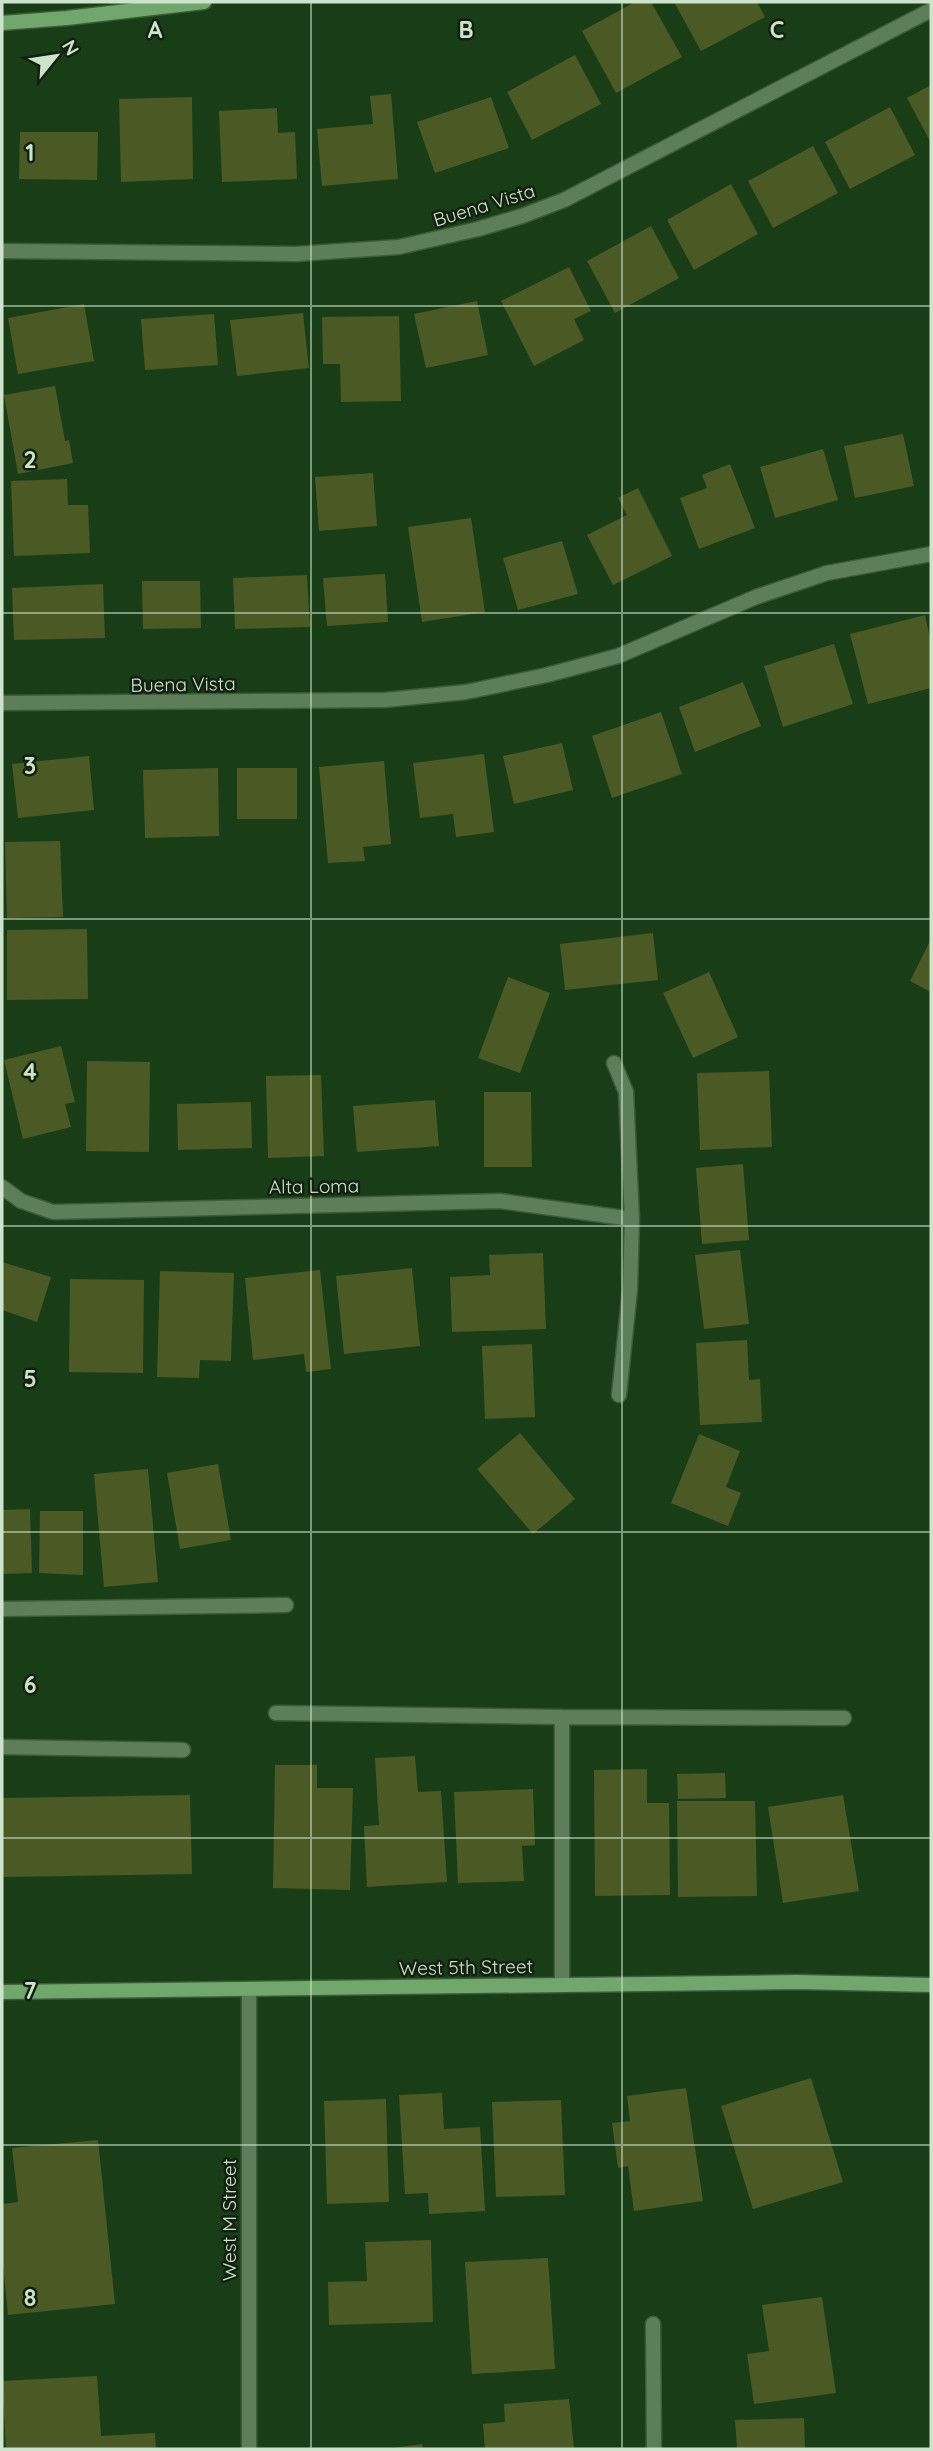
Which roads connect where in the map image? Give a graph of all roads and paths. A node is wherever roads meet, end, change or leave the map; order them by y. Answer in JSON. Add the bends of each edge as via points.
{"nodes":[{"id":1,"x":204,"y":2,"type":"edge"},
{"id":2,"x":931,"y":10,"type":"edge"},
{"id":3,"x":2,"y":23,"type":"edge"},
{"id":4,"x":2,"y":251,"type":"edge"},
{"id":5,"x":931,"y":554,"type":"edge"},
{"id":6,"x":2,"y":703,"type":"edge"},
{"id":7,"x":614,"y":1063,"type":"dead end"},
{"id":8,"x":2,"y":1187,"type":"edge"},
{"id":9,"x":632,"y":1219,"type":"junction"},
{"id":10,"x":619,"y":1395,"type":"dead end"},
{"id":11,"x":286,"y":1605,"type":"dead end"},
{"id":12,"x":2,"y":1609,"type":"edge"},
{"id":13,"x":276,"y":1713,"type":"dead end"},
{"id":14,"x":562,"y":1717,"type":"junction"},
{"id":15,"x":844,"y":1718,"type":"dead end"},
{"id":16,"x":2,"y":1747,"type":"edge"},
{"id":17,"x":183,"y":1750,"type":"dead end"},
{"id":18,"x":562,"y":1984,"type":"junction"},
{"id":19,"x":931,"y":1985,"type":"edge"},
{"id":20,"x":248,"y":1990,"type":"junction"},
{"id":21,"x":2,"y":1992,"type":"edge"},
{"id":22,"x":653,"y":2324,"type":"dead end"},
{"id":23,"x":249,"y":2449,"type":"edge"},
{"id":24,"x":654,"y":2449,"type":"edge"}],
"edges":[{"from":1,"to":3,"type":"street"},
{"from":2,"to":4,"type":"street","name":"Buena Vista","via":[[564,200],[442,239],[399,247],[296,254]]},
{"from":5,"to":6,"type":"street","name":"Buena Vista","via":[[827,573],[756,597],[618,656],[466,692],[385,700]]},
{"from":7,"to":9,"type":"street","via":[[626,1092]]},
{"from":8,"to":9,"type":"street","name":"Alta Loma","via":[[22,1201],[53,1212],[500,1201]]},
{"from":9,"to":10,"type":"street","via":[[631,1289]]},
{"from":11,"to":12,"type":"street"},
{"from":13,"to":14,"type":"street"},
{"from":14,"to":15,"type":"street"},
{"from":14,"to":18,"type":"street"},
{"from":16,"to":17,"type":"street"},
{"from":18,"to":19,"type":"street","name":"West 5th Street"},
{"from":18,"to":20,"type":"street","name":"West 5th Street"},
{"from":20,"to":21,"type":"street","name":"West 5th Street"},
{"from":20,"to":23,"type":"street","name":"West M Street"},
{"from":22,"to":24,"type":"street"}]}
